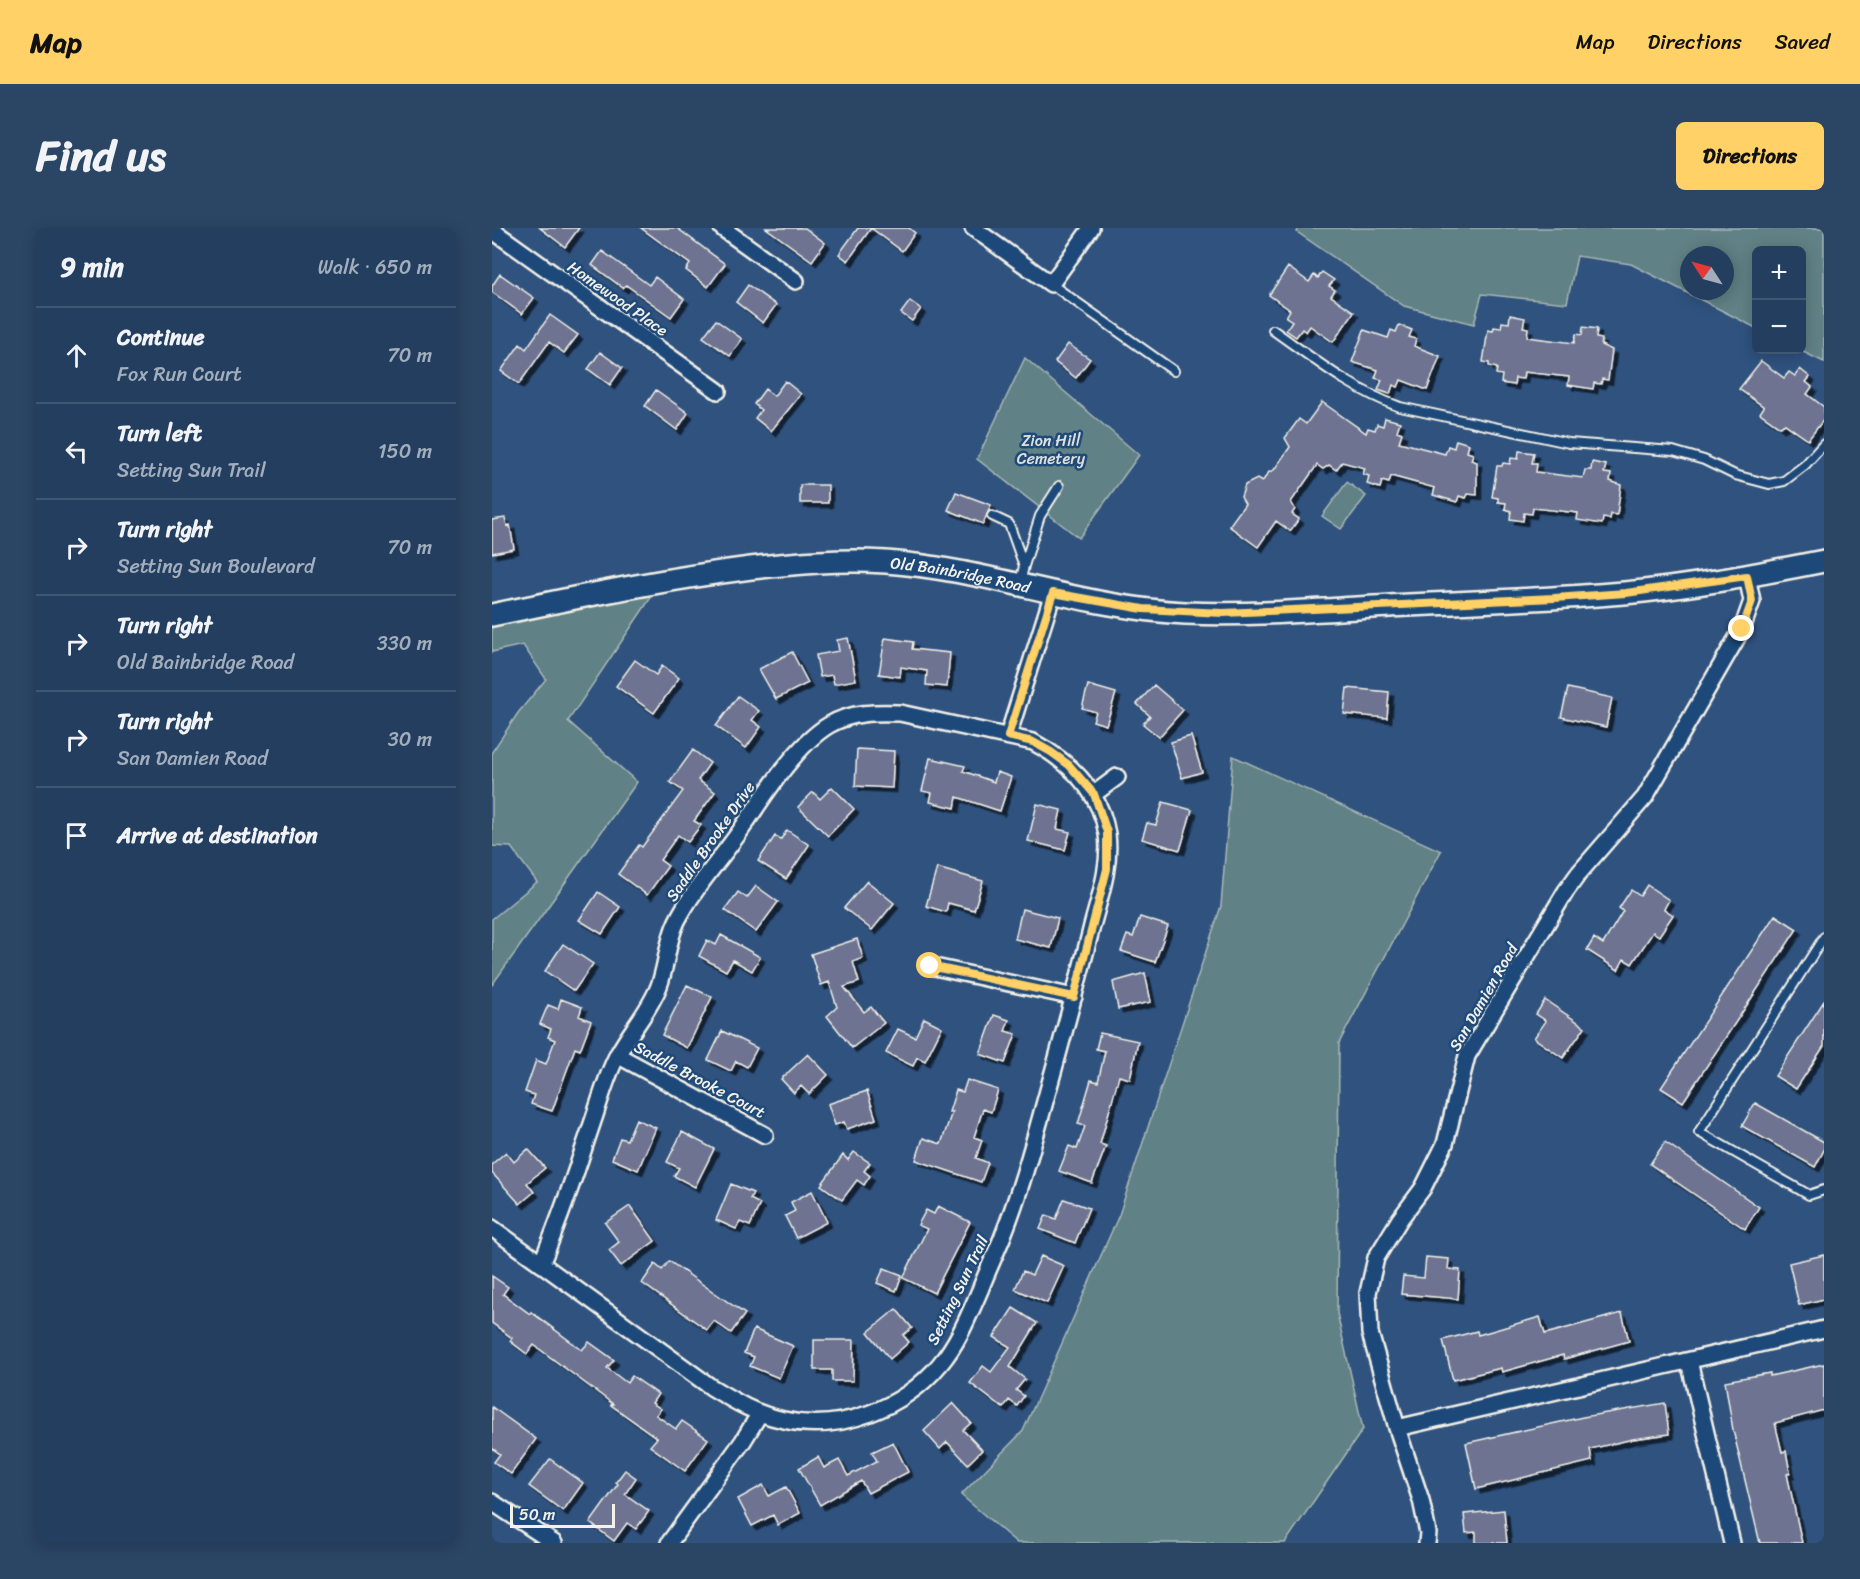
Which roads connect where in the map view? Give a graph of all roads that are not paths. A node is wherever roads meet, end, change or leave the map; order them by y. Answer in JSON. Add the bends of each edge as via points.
{"nodes":[{"id":1,"x":722,"y":228,"type":"edge"},
{"id":2,"x":973,"y":228,"type":"edge"},
{"id":3,"x":1091,"y":228,"type":"edge"},
{"id":4,"x":496,"y":233,"type":"edge"},
{"id":5,"x":796,"y":281,"type":"dead end"},
{"id":6,"x":1051,"y":284,"type":"junction"},
{"id":7,"x":1273,"y":330,"type":"dead end"},
{"id":8,"x":1174,"y":371,"type":"dead end"},
{"id":9,"x":718,"y":391,"type":"dead end"},
{"id":10,"x":1824,"y":444,"type":"edge"},
{"id":11,"x":1059,"y":486,"type":"dead end"},
{"id":12,"x":992,"y":516,"type":"dead end"},
{"id":13,"x":1824,"y":561,"type":"edge"},
{"id":14,"x":1022,"y":576,"type":"junction"},
{"id":15,"x":1747,"y":576,"type":"junction"},
{"id":16,"x":1053,"y":593,"type":"junction"},
{"id":17,"x":492,"y":615,"type":"edge"},
{"id":18,"x":1008,"y":736,"type":"junction"},
{"id":19,"x":1117,"y":777,"type":"dead end"},
{"id":20,"x":1094,"y":794,"type":"junction"},
{"id":21,"x":1824,"y":937,"type":"edge"},
{"id":22,"x":930,"y":966,"type":"dead end"},
{"id":23,"x":1074,"y":997,"type":"junction"},
{"id":24,"x":617,"y":1055,"type":"junction"},
{"id":25,"x":765,"y":1135,"type":"dead end"},
{"id":26,"x":1824,"y":1190,"type":"edge"},
{"id":27,"x":492,"y":1228,"type":"edge"},
{"id":28,"x":541,"y":1264,"type":"junction"},
{"id":29,"x":1824,"y":1329,"type":"edge"},
{"id":30,"x":1689,"y":1361,"type":"junction"},
{"id":31,"x":760,"y":1413,"type":"junction"},
{"id":32,"x":1397,"y":1428,"type":"junction"},
{"id":33,"x":492,"y":1502,"type":"edge"},
{"id":34,"x":554,"y":1543,"type":"edge"},
{"id":35,"x":669,"y":1543,"type":"edge"},
{"id":36,"x":1427,"y":1543,"type":"edge"},
{"id":37,"x":1732,"y":1543,"type":"edge"}],
"edges":[{"from":1,"to":5,"type":"street"},
{"from":2,"to":6,"type":"street"},
{"from":3,"to":6,"type":"street"},
{"from":4,"to":9,"type":"street","name":"Homewood Place"},
{"from":6,"to":8,"type":"lane"},
{"from":7,"to":10,"type":"lane","via":[[1352,386],[1376,398],[1400,407],[1569,443],[1673,451],[1769,484],[1784,481]]},
{"from":11,"to":14,"type":"lane","via":[[1040,516]]},
{"from":12,"to":14,"type":"lane","via":[[1009,524]]},
{"from":13,"to":15,"type":"main road","name":"Old Bainbridge Road"},
{"from":14,"to":16,"type":"main road","name":"Old Bainbridge Road"},
{"from":14,"to":17,"type":"main road","name":"Old Bainbridge Road","via":[[886,562],[795,563],[637,585]]},
{"from":15,"to":16,"type":"main road","name":"Old Bainbridge Road","via":[[1626,593],[1223,613],[1143,609]]},
{"from":15,"to":32,"type":"street","name":"San Damien Road","via":[[1752,601],[1742,629],[1645,797],[1566,891],[1467,1056],[1445,1144],[1423,1188],[1376,1258],[1368,1293],[1370,1333]]},
{"from":16,"to":18,"type":"street"},
{"from":18,"to":20,"type":"street","name":"Setting Sun Trail","via":[[1033,742],[1051,752],[1069,765]]},
{"from":18,"to":24,"type":"street","name":"Saddle Brooke Drive","via":[[879,712],[845,718],[818,733],[773,784],[676,922],[651,1005]]},
{"from":19,"to":20,"type":"street"},
{"from":20,"to":23,"type":"street","name":"Setting Sun Trail","via":[[1107,832],[1107,869]]},
{"from":21,"to":26,"type":"lane","via":[[1699,1132],[1809,1195]]},
{"from":22,"to":23,"type":"street"},
{"from":23,"to":31,"type":"street","name":"Setting Sun Trail","via":[[1003,1237],[953,1347],[941,1363],[907,1395],[867,1414],[823,1422],[784,1420]]},
{"from":24,"to":25,"type":"street","name":"Saddle Brooke Court"},
{"from":24,"to":28,"type":"street","name":"Saddle Brooke Drive"},
{"from":27,"to":28,"type":"street","name":"Setting Sun Trail"},
{"from":28,"to":31,"type":"street","name":"Setting Sun Trail","via":[[711,1388]]},
{"from":29,"to":30,"type":"street"},
{"from":30,"to":32,"type":"street"},
{"from":30,"to":37,"type":"street"},
{"from":31,"to":35,"type":"street"},
{"from":32,"to":36,"type":"street","name":"San Damien Road","via":[[1421,1500]]},
{"from":33,"to":34,"type":"street"}]}
